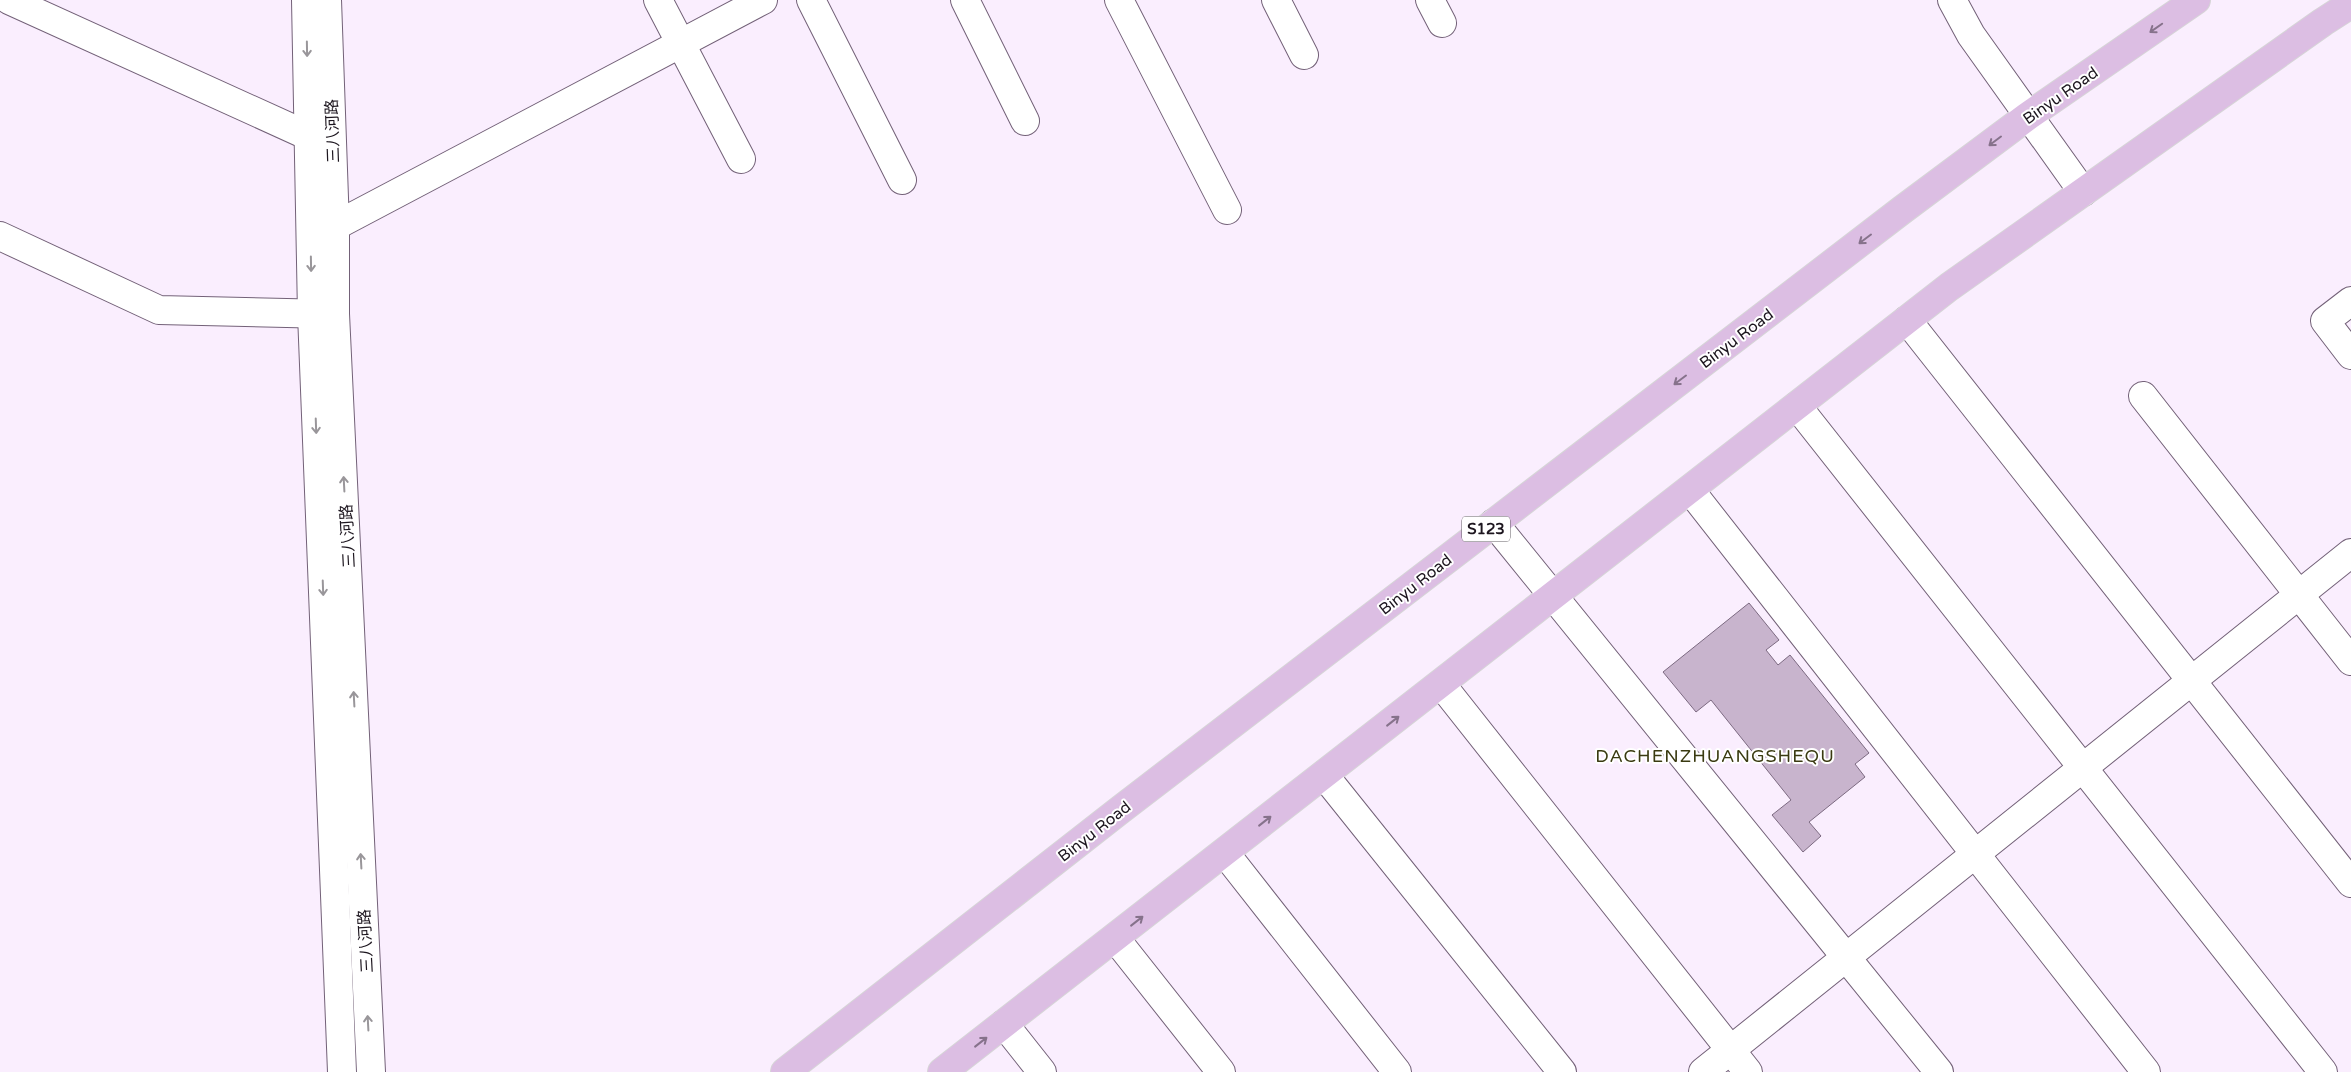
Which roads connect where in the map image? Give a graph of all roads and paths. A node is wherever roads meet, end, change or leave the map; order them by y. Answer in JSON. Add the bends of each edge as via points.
{"nodes":[{"id":1,"x":9,"y":0,"type":"edge"},
{"id":2,"x":306,"y":0,"type":"edge"},
{"id":3,"x":328,"y":0,"type":"edge"},
{"id":4,"x":658,"y":0,"type":"edge"},
{"id":5,"x":763,"y":0,"type":"edge"},
{"id":6,"x":810,"y":0,"type":"edge"},
{"id":7,"x":964,"y":0,"type":"edge"},
{"id":8,"x":1119,"y":0,"type":"edge"},
{"id":9,"x":1276,"y":0,"type":"edge"},
{"id":10,"x":1952,"y":0,"type":"edge"},
{"id":11,"x":2196,"y":0,"type":"edge"},
{"id":12,"x":2351,"y":4,"type":"edge"},
{"id":13,"x":680,"y":43,"type":"junction"},
{"id":14,"x":1304,"y":55,"type":"dead end"},
{"id":15,"x":2028,"y":116,"type":"junction"},
{"id":16,"x":1025,"y":121,"type":"dead end"},
{"id":17,"x":321,"y":142,"type":"junction"},
{"id":18,"x":741,"y":159,"type":"dead end"},
{"id":19,"x":902,"y":180,"type":"dead end"},
{"id":20,"x":2083,"y":192,"type":"junction"},
{"id":21,"x":1227,"y":210,"type":"dead end"},
{"id":22,"x":322,"y":227,"type":"junction"},
{"id":23,"x":0,"y":236,"type":"edge"},
{"id":24,"x":2351,"y":301,"type":"edge"},
{"id":25,"x":323,"y":314,"type":"junction"},
{"id":26,"x":1907,"y":320,"type":"junction"},
{"id":27,"x":2351,"y":355,"type":"edge"},
{"id":28,"x":2143,"y":396,"type":"dead end"},
{"id":29,"x":1797,"y":406,"type":"junction"},
{"id":30,"x":1690,"y":490,"type":"junction"},
{"id":31,"x":1494,"y":523,"type":"junction"},
{"id":32,"x":2351,"y":553,"type":"edge"},
{"id":33,"x":2299,"y":595,"type":"junction"},
{"id":34,"x":1554,"y":596,"type":"junction"},
{"id":35,"x":2351,"y":661,"type":"edge"},
{"id":36,"x":2192,"y":681,"type":"junction"},
{"id":37,"x":1441,"y":684,"type":"junction"},
{"id":38,"x":2083,"y":768,"type":"junction"},
{"id":39,"x":1324,"y":775,"type":"junction"},
{"id":40,"x":1224,"y":853,"type":"junction"},
{"id":41,"x":1975,"y":855,"type":"junction"},
{"id":42,"x":2351,"y":883,"type":"edge"},
{"id":43,"x":1115,"y":938,"type":"junction"},
{"id":44,"x":1847,"y":958,"type":"junction"},
{"id":45,"x":1004,"y":1024,"type":"junction"},
{"id":46,"x":1731,"y":1050,"type":"junction"},
{"id":47,"x":342,"y":1072,"type":"edge"},
{"id":48,"x":371,"y":1072,"type":"edge"},
{"id":49,"x":785,"y":1072,"type":"edge"},
{"id":50,"x":942,"y":1072,"type":"edge"},
{"id":51,"x":1042,"y":1072,"type":"edge"},
{"id":52,"x":1221,"y":1072,"type":"edge"},
{"id":53,"x":1397,"y":1072,"type":"edge"},
{"id":54,"x":1562,"y":1072,"type":"edge"},
{"id":55,"x":1704,"y":1072,"type":"edge"},
{"id":56,"x":1748,"y":1072,"type":"edge"},
{"id":57,"x":1939,"y":1072,"type":"edge"},
{"id":58,"x":2146,"y":1072,"type":"edge"},
{"id":59,"x":2324,"y":1072,"type":"edge"}],
"edges":[{"from":1,"to":17,"type":"street"},
{"from":2,"to":17,"type":"street","name":"三八河路","one_way":true},
{"from":3,"to":17,"type":"street","name":"三八河路"},
{"from":4,"to":13,"type":"street"},
{"from":5,"to":13,"type":"street"},
{"from":6,"to":19,"type":"street"},
{"from":7,"to":16,"type":"street"},
{"from":8,"to":21,"type":"street"},
{"from":9,"to":14,"type":"street"},
{"from":10,"to":15,"type":"street","via":[[1971,35]]},
{"from":11,"to":15,"type":"main road","name":"Binyu Road","number":"S123","one_way":true},
{"from":12,"to":20,"type":"main road"},
{"from":13,"to":18,"type":"street"},
{"from":13,"to":22,"type":"street"},
{"from":15,"to":20,"type":"street"},
{"from":15,"to":31,"type":"main road","name":"Binyu Road","number":"S123","one_way":true},
{"from":17,"to":22,"type":"street","name":"三八河路"},
{"from":20,"to":26,"type":"main road"},
{"from":22,"to":25,"type":"street","name":"三八河路"},
{"from":23,"to":25,"type":"street","via":[[159,310]]},
{"from":24,"to":27,"type":"street","via":[[2325,322]]},
{"from":25,"to":47,"type":"street","name":"三八河路","one_way":true},
{"from":48,"to":25,"type":"street","name":"三八河路","one_way":true},
{"from":26,"to":29,"type":"main road"},
{"from":26,"to":36,"type":"street"},
{"from":28,"to":33,"type":"street"},
{"from":29,"to":30,"type":"main road"},
{"from":29,"to":38,"type":"street"},
{"from":30,"to":34,"type":"main road"},
{"from":30,"to":41,"type":"street"},
{"from":31,"to":34,"type":"street"},
{"from":31,"to":49,"type":"main road","name":"Binyu Road","number":"S123"},
{"from":32,"to":33,"type":"street"},
{"from":33,"to":35,"type":"street"},
{"from":33,"to":36,"type":"street"},
{"from":34,"to":37,"type":"main road"},
{"from":34,"to":44,"type":"street"},
{"from":36,"to":38,"type":"street"},
{"from":36,"to":42,"type":"street"},
{"from":39,"to":37,"type":"main road","one_way":true},
{"from":37,"to":46,"type":"street"},
{"from":38,"to":41,"type":"street"},
{"from":38,"to":59,"type":"street"},
{"from":40,"to":39,"type":"main road","one_way":true},
{"from":39,"to":54,"type":"street"},
{"from":43,"to":40,"type":"main road","one_way":true},
{"from":40,"to":53,"type":"street"},
{"from":41,"to":44,"type":"street"},
{"from":41,"to":58,"type":"street"},
{"from":43,"to":45,"type":"main road"},
{"from":43,"to":52,"type":"street"},
{"from":44,"to":46,"type":"street"},
{"from":44,"to":57,"type":"street"},
{"from":50,"to":45,"type":"main road","one_way":true},
{"from":45,"to":51,"type":"street"},
{"from":46,"to":55,"type":"street"},
{"from":46,"to":56,"type":"street"}]}
